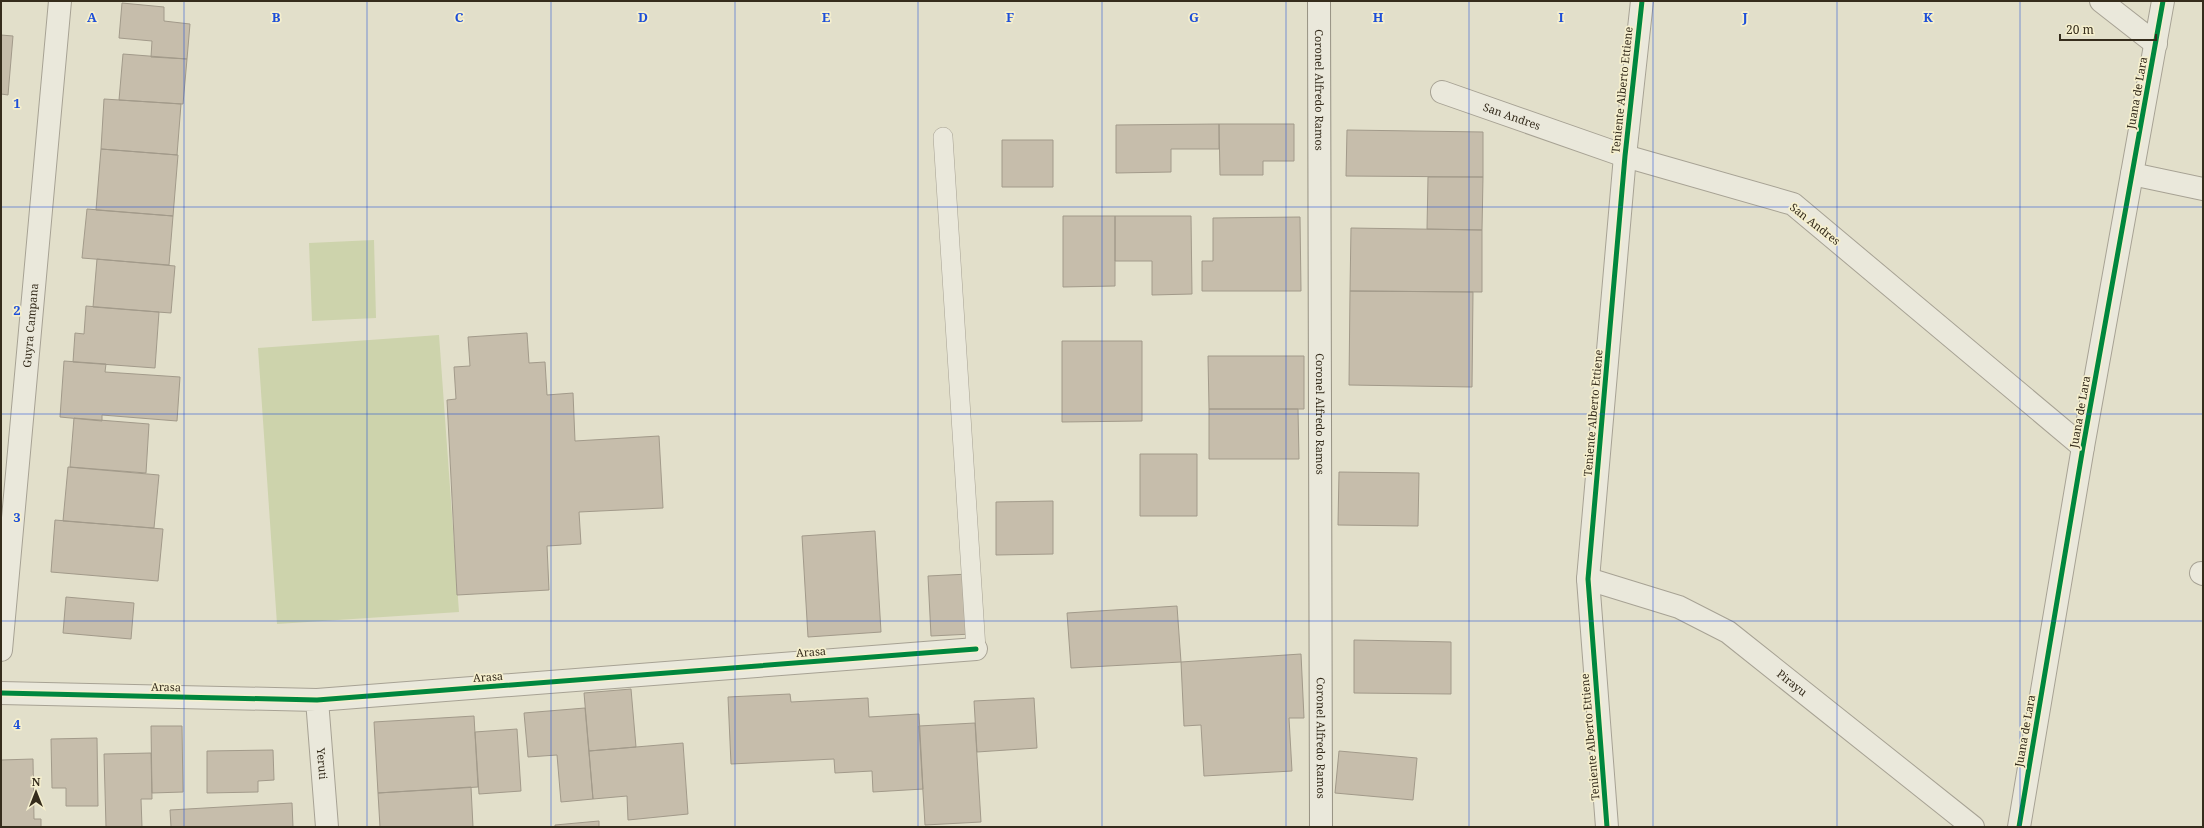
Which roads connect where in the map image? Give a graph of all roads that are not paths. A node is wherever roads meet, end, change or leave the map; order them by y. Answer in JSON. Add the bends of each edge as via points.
{"nodes":[{"id":1,"x":60,"y":1,"type":"edge"},
{"id":2,"x":1319,"y":1,"type":"edge"},
{"id":3,"x":1642,"y":1,"type":"edge"},
{"id":4,"x":2101,"y":1,"type":"edge"},
{"id":5,"x":2163,"y":1,"type":"edge"},
{"id":6,"x":2156,"y":44,"type":"junction"},
{"id":7,"x":1442,"y":92,"type":"dead end"},
{"id":8,"x":942,"y":137,"type":"dead end"},
{"id":9,"x":1625,"y":156,"type":"junction"},
{"id":10,"x":2132,"y":174,"type":"junction"},
{"id":11,"x":2203,"y":189,"type":"edge"},
{"id":12,"x":2083,"y":447,"type":"junction"},
{"id":13,"x":1588,"y":579,"type":"junction"},
{"id":14,"x":1,"y":650,"type":"edge"},
{"id":15,"x":976,"y":650,"type":"joint"},
{"id":16,"x":1,"y":693,"type":"edge"},
{"id":17,"x":317,"y":700,"type":"junction"},
{"id":18,"x":327,"y":827,"type":"edge"},
{"id":19,"x":1321,"y":827,"type":"edge"},
{"id":20,"x":1607,"y":827,"type":"edge"},
{"id":21,"x":1973,"y":827,"type":"edge"},
{"id":22,"x":2019,"y":827,"type":"edge"}],
"edges":[{"from":1,"to":14,"type":"street","name":"Guyra Campana"},
{"from":2,"to":19,"type":"street","name":"Coronel Alfredo Ramos"},
{"from":3,"to":9,"type":"street","name":"Teniente Alberto Ettiene"},
{"from":4,"to":6,"type":"street"},
{"from":5,"to":6,"type":"street","name":"Juana de Lara"},
{"from":6,"to":10,"type":"street","name":"Juana de Lara"},
{"from":7,"to":9,"type":"street","name":"San Andres"},
{"from":8,"to":15,"type":"lane"},
{"from":9,"to":12,"type":"street","name":"San Andres","via":[[1793,204]]},
{"from":9,"to":13,"type":"street","name":"Teniente Alberto Ettiene"},
{"from":10,"to":11,"type":"street"},
{"from":10,"to":12,"type":"street","name":"Juana de Lara"},
{"from":12,"to":22,"type":"street","name":"Juana de Lara"},
{"from":13,"to":20,"type":"street","name":"Teniente Alberto Ettiene"},
{"from":13,"to":21,"type":"street","name":"Pirayu","via":[[1679,607],[1728,632]]},
{"from":15,"to":17,"type":"street","name":"Arasa"},
{"from":16,"to":17,"type":"street","name":"Arasa"},
{"from":17,"to":18,"type":"street","name":"Yeruti"}]}
